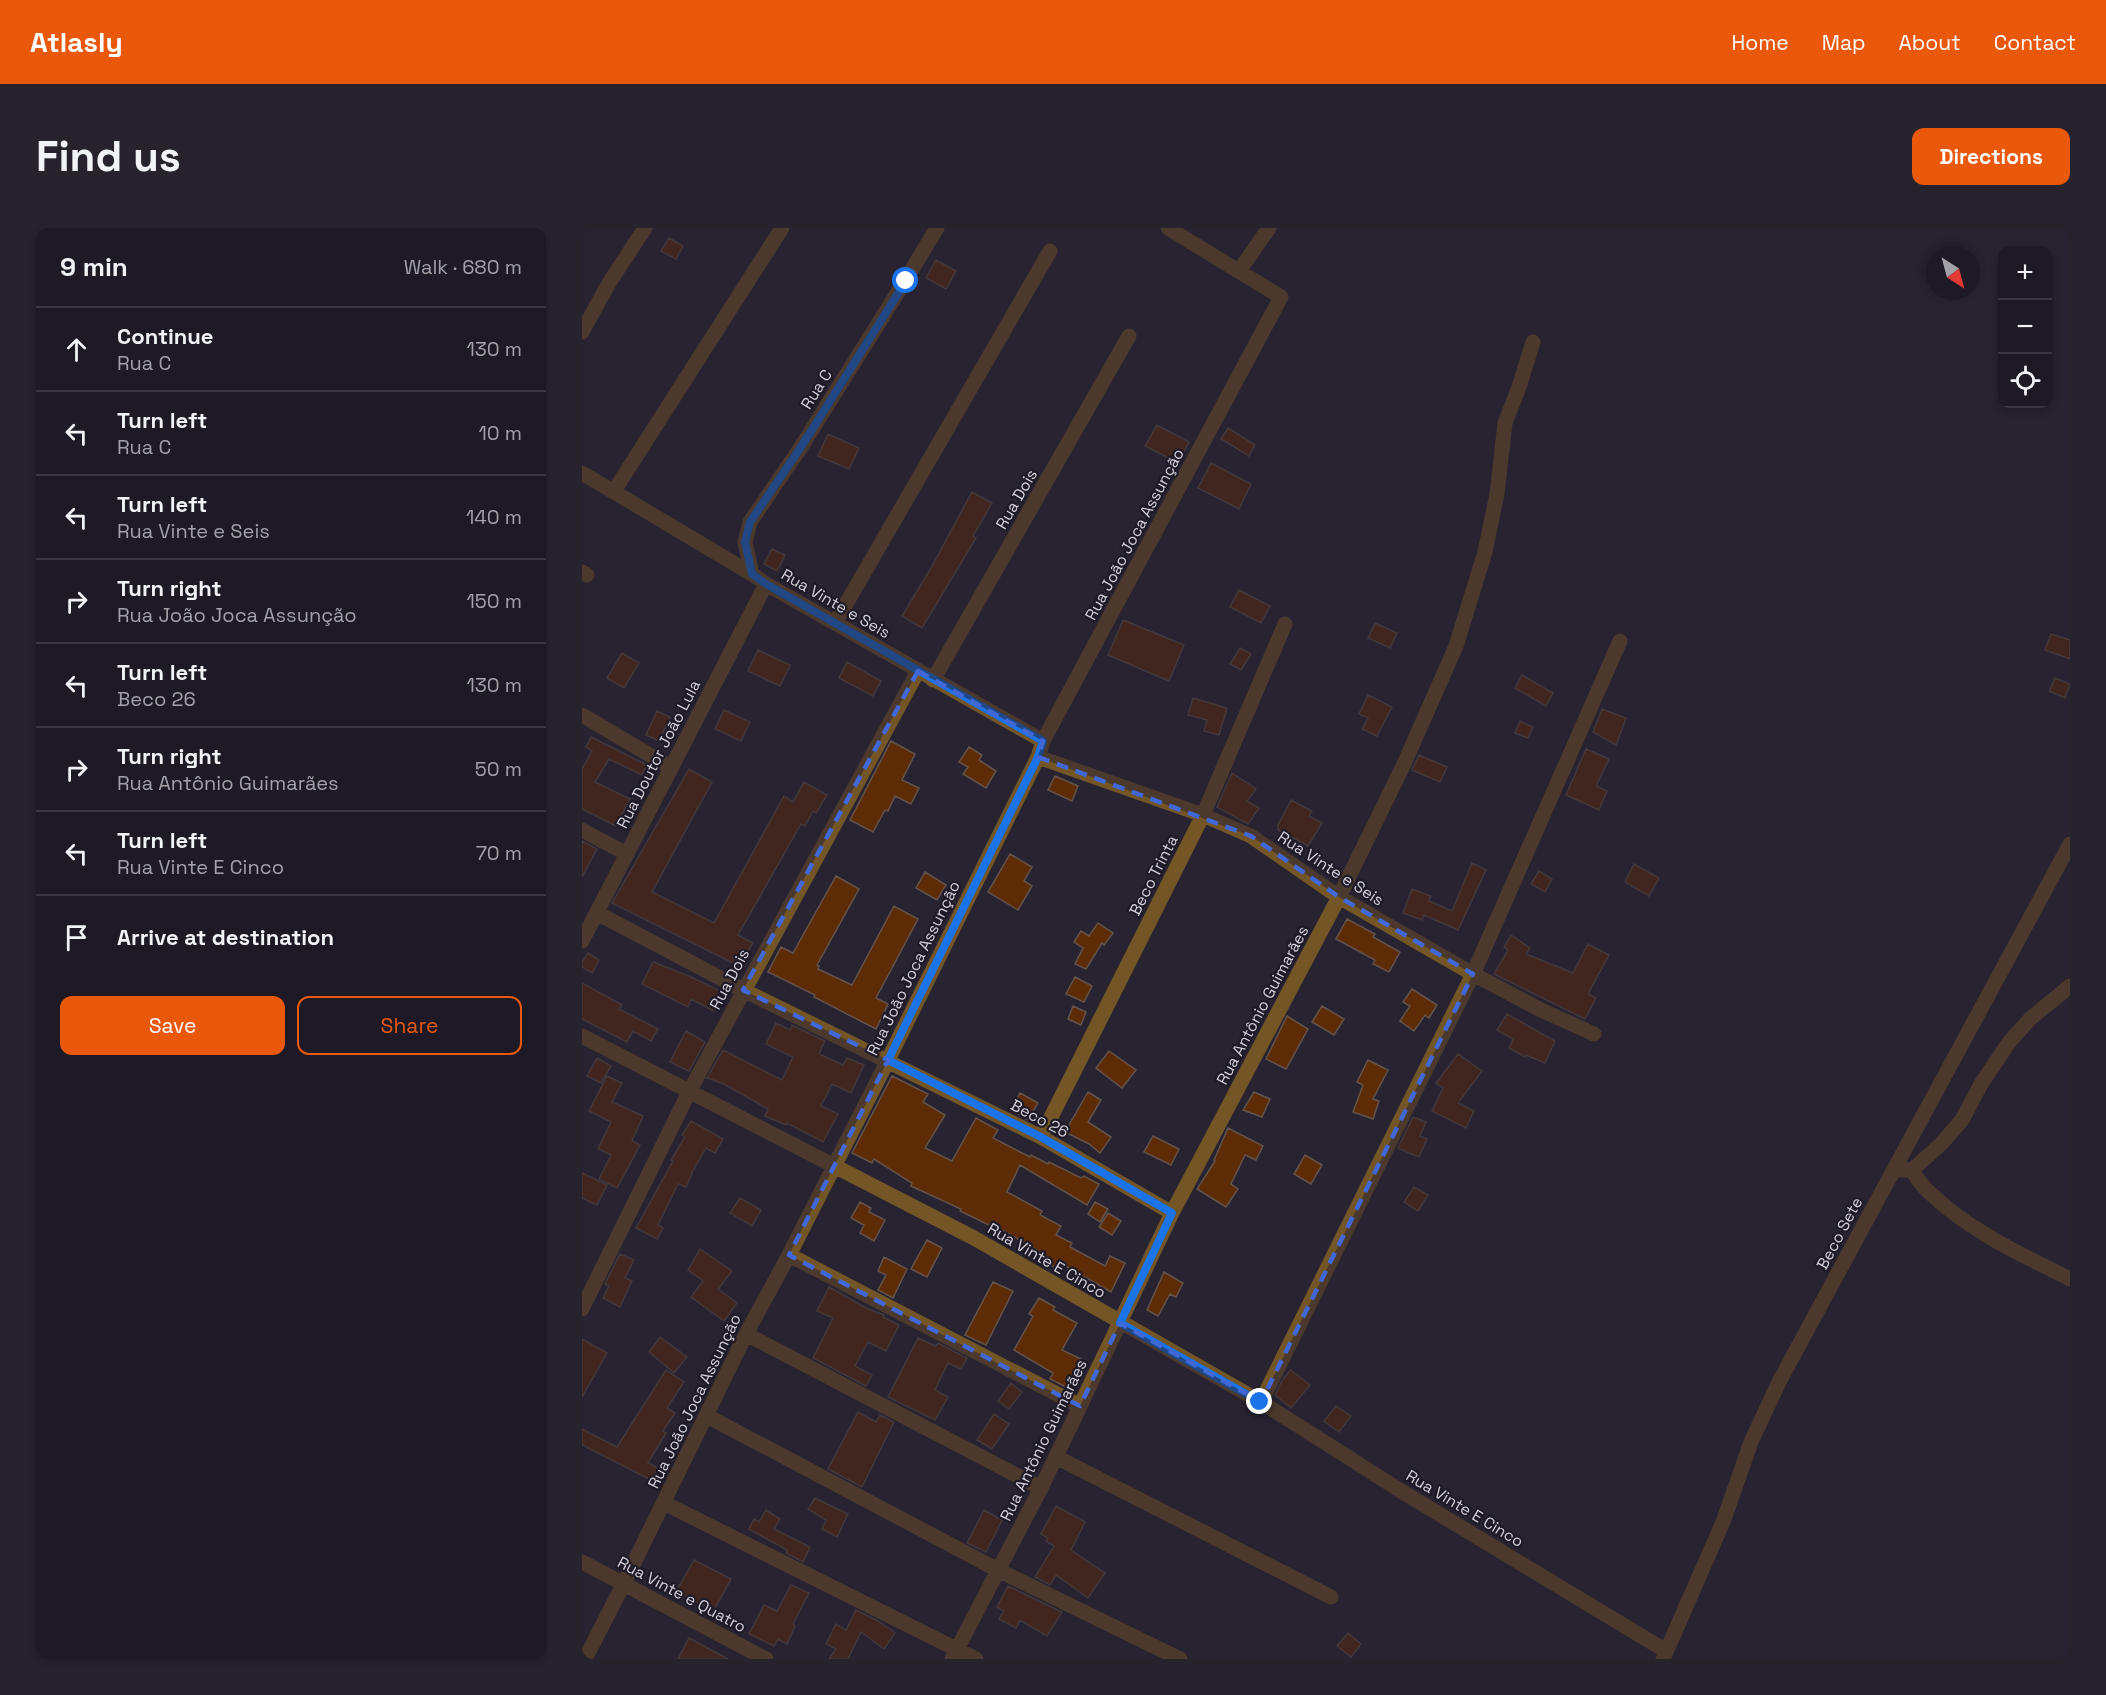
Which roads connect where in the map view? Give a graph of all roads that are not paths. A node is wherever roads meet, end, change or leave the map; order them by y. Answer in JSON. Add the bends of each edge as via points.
{"nodes":[{"id":1,"x":645,"y":228,"type":"edge"},
{"id":2,"x":782,"y":228,"type":"edge"},
{"id":3,"x":937,"y":228,"type":"edge"},
{"id":4,"x":1168,"y":228,"type":"edge"},
{"id":5,"x":1269,"y":228,"type":"edge"},
{"id":6,"x":1050,"y":251,"type":"dead end"},
{"id":7,"x":1239,"y":271,"type":"junction"},
{"id":8,"x":582,"y":332,"type":"edge"},
{"id":9,"x":1129,"y":336,"type":"dead end"},
{"id":10,"x":1533,"y":342,"type":"dead end"},
{"id":11,"x":582,"y":473,"type":"edge"},
{"id":12,"x":614,"y":491,"type":"junction"},
{"id":13,"x":752,"y":574,"type":"junction"},
{"id":14,"x":766,"y":584,"type":"junction"},
{"id":15,"x":835,"y":623,"type":"junction"},
{"id":16,"x":1285,"y":624,"type":"dead end"},
{"id":17,"x":1620,"y":641,"type":"dead end"},
{"id":18,"x":918,"y":671,"type":"junction"},
{"id":19,"x":933,"y":680,"type":"junction"},
{"id":20,"x":582,"y":715,"type":"edge"},
{"id":21,"x":1043,"y":741,"type":"junction"},
{"id":22,"x":1038,"y":757,"type":"junction"},
{"id":23,"x":670,"y":767,"type":"junction"},
{"id":24,"x":1203,"y":815,"type":"junction"},
{"id":25,"x":582,"y":830,"type":"edge"},
{"id":26,"x":2070,"y":844,"type":"edge"},
{"id":27,"x":627,"y":854,"type":"junction"},
{"id":28,"x":1339,"y":897,"type":"junction"},
{"id":29,"x":597,"y":913,"type":"junction"},
{"id":30,"x":583,"y":936,"type":"edge"},
{"id":31,"x":1473,"y":974,"type":"junction"},
{"id":32,"x":2070,"y":986,"type":"edge"},
{"id":33,"x":743,"y":990,"type":"junction"},
{"id":34,"x":1594,"y":1034,"type":"dead end"},
{"id":35,"x":582,"y":1036,"type":"edge"},
{"id":36,"x":888,"y":1060,"type":"junction"},
{"id":37,"x":690,"y":1090,"type":"junction"},
{"id":38,"x":1041,"y":1137,"type":"junction"},
{"id":39,"x":835,"y":1166,"type":"junction"},
{"id":40,"x":1894,"y":1170,"type":"junction"},
{"id":41,"x":1912,"y":1170,"type":"junction"},
{"id":42,"x":1172,"y":1213,"type":"junction"},
{"id":43,"x":789,"y":1255,"type":"junction"},
{"id":44,"x":2070,"y":1279,"type":"edge"},
{"id":45,"x":582,"y":1309,"type":"edge"},
{"id":46,"x":1120,"y":1323,"type":"junction"},
{"id":47,"x":746,"y":1334,"type":"junction"},
{"id":48,"x":1260,"y":1402,"type":"junction"},
{"id":49,"x":1080,"y":1406,"type":"junction"},
{"id":50,"x":707,"y":1416,"type":"junction"},
{"id":51,"x":1056,"y":1457,"type":"junction"},
{"id":52,"x":1041,"y":1488,"type":"junction"},
{"id":53,"x":664,"y":1503,"type":"junction"},
{"id":54,"x":582,"y":1562,"type":"edge"},
{"id":55,"x":998,"y":1569,"type":"junction"},
{"id":56,"x":624,"y":1583,"type":"junction"},
{"id":57,"x":1331,"y":1598,"type":"dead end"},
{"id":58,"x":954,"y":1654,"type":"edge"},
{"id":59,"x":1664,"y":1655,"type":"edge"},
{"id":60,"x":585,"y":1659,"type":"edge"},
{"id":61,"x":766,"y":1659,"type":"edge"},
{"id":62,"x":976,"y":1659,"type":"edge"},
{"id":63,"x":1180,"y":1659,"type":"edge"}],
"edges":[{"from":1,"to":8,"type":"street"},
{"from":2,"to":12,"type":"street"},
{"from":3,"to":13,"type":"street","name":"Rua C","via":[[750,522],[745,542]]},
{"from":4,"to":7,"type":"street"},
{"from":5,"to":7,"type":"street"},
{"from":6,"to":15,"type":"street"},
{"from":7,"to":21,"type":"street","name":"Rua João Joca Assunção","via":[[1281,297]]},
{"from":9,"to":19,"type":"street","name":"Rua Dois"},
{"from":10,"to":28,"type":"street","name":"Rua Antônio Guimarães","via":[[1505,423],[1485,552],[1456,646]]},
{"from":11,"to":12,"type":"street","name":"Rua Vinte e Seis"},
{"from":12,"to":13,"type":"street","name":"Rua Vinte e Seis"},
{"from":13,"to":14,"type":"street","name":"Rua Vinte e Seis"},
{"from":14,"to":15,"type":"street","name":"Rua Vinte e Seis"},
{"from":14,"to":23,"type":"street","name":"Rua Doutor João Lula"},
{"from":15,"to":18,"type":"street","name":"Rua Vinte e Seis"},
{"from":16,"to":24,"type":"street","name":"Beco Trinta"},
{"from":17,"to":31,"type":"street"},
{"from":18,"to":19,"type":"street","name":"Rua Vinte e Seis"},
{"from":18,"to":33,"type":"street","name":"Rua Dois"},
{"from":19,"to":21,"type":"street","name":"Rua Vinte e Seis"},
{"from":20,"to":23,"type":"street"},
{"from":21,"to":22,"type":"street","name":"Rua João Joca Assunção"},
{"from":22,"to":24,"type":"street","name":"Rua Vinte e Seis"},
{"from":22,"to":36,"type":"street","name":"Rua João Joca Assunção"},
{"from":23,"to":27,"type":"street","name":"Rua Doutor João Lula"},
{"from":24,"to":28,"type":"street","name":"Rua Vinte e Seis","via":[[1251,836]]},
{"from":24,"to":38,"type":"street","name":"Beco Trinta"},
{"from":25,"to":27,"type":"street"},
{"from":26,"to":40,"type":"street","name":"Beco Sete"},
{"from":27,"to":29,"type":"street","name":"Rua Doutor João Lula"},
{"from":28,"to":31,"type":"street","name":"Rua Vinte e Seis"},
{"from":28,"to":42,"type":"street","name":"Rua Antônio Guimarães"},
{"from":29,"to":30,"type":"street","name":"Rua Doutor João Lula"},
{"from":29,"to":33,"type":"street","name":"Beco 26"},
{"from":31,"to":34,"type":"street","name":"Rua Vinte e Seis"},
{"from":31,"to":48,"type":"street"},
{"from":32,"to":41,"type":"street","via":[[2010,1041],[1962,1120]]},
{"from":33,"to":36,"type":"street","name":"Beco 26"},
{"from":33,"to":37,"type":"street","name":"Rua Dois"},
{"from":35,"to":37,"type":"street","name":"Rua Vinte E Cinco"},
{"from":36,"to":38,"type":"street","name":"Beco 26"},
{"from":36,"to":39,"type":"street","name":"Rua João Joca Assunção"},
{"from":37,"to":39,"type":"street","name":"Rua Vinte E Cinco"},
{"from":37,"to":45,"type":"street","name":"Rua Dois"},
{"from":38,"to":42,"type":"street","name":"Beco 26"},
{"from":39,"to":43,"type":"street","name":"Rua João Joca Assunção"},
{"from":39,"to":46,"type":"street","name":"Rua Vinte E Cinco","via":[[974,1238]]},
{"from":40,"to":41,"type":"street"},
{"from":40,"to":59,"type":"street","name":"Beco Sete","via":[[1779,1382]]},
{"from":41,"to":44,"type":"street","via":[[1920,1185],[1966,1224]]},
{"from":42,"to":46,"type":"street","name":"Rua Antônio Guimarães"},
{"from":43,"to":47,"type":"street","name":"Rua João Joca Assunção"},
{"from":43,"to":49,"type":"street"},
{"from":46,"to":48,"type":"street","name":"Rua Vinte E Cinco"},
{"from":46,"to":49,"type":"street","name":"Rua Antônio Guimarães"},
{"from":47,"to":50,"type":"street","name":"Rua João Joca Assunção"},
{"from":47,"to":52,"type":"street"},
{"from":48,"to":59,"type":"street","name":"Rua Vinte E Cinco"},
{"from":49,"to":51,"type":"street","name":"Rua Antônio Guimarães"},
{"from":50,"to":53,"type":"street","name":"Rua João Joca Assunção"},
{"from":50,"to":55,"type":"street"},
{"from":51,"to":52,"type":"street","name":"Rua Antônio Guimarães"},
{"from":51,"to":57,"type":"street"},
{"from":52,"to":55,"type":"street","name":"Rua Antônio Guimarães"},
{"from":53,"to":56,"type":"street","name":"Rua João Joca Assunção"},
{"from":53,"to":58,"type":"street"},
{"from":54,"to":56,"type":"street","name":"Rua Vinte e Quatro"},
{"from":55,"to":58,"type":"street","name":"Rua Antônio Guimarães"},
{"from":55,"to":63,"type":"street"},
{"from":56,"to":60,"type":"street","name":"Rua João Joca Assunção"},
{"from":56,"to":61,"type":"street","name":"Rua Vinte e Quatro"},
{"from":58,"to":62,"type":"street"}]}
